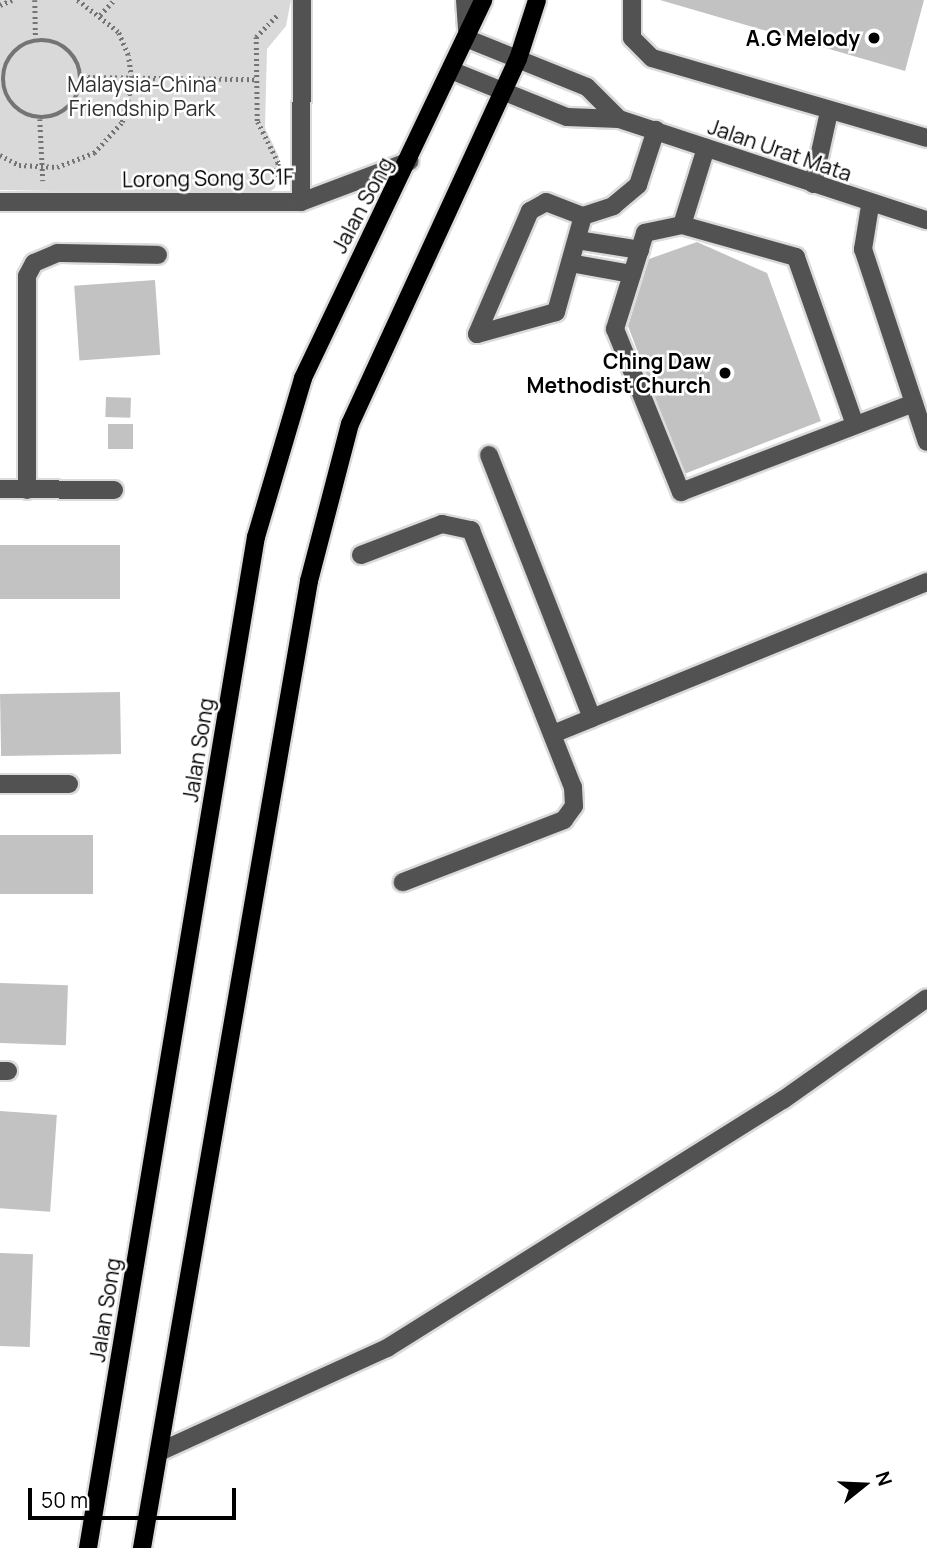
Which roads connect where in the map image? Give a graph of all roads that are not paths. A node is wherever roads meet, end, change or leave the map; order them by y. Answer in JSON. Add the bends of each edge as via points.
{"nodes":[{"id":1,"x":302,"y":0,"type":"edge"},
{"id":2,"x":465,"y":0,"type":"edge"},
{"id":3,"x":482,"y":0,"type":"edge"},
{"id":4,"x":537,"y":0,"type":"edge"},
{"id":5,"x":632,"y":0,"type":"edge"},
{"id":6,"x":468,"y":39,"type":"junction"},
{"id":7,"x":518,"y":59,"type":"junction"},
{"id":8,"x":453,"y":71,"type":"junction"},
{"id":9,"x":503,"y":91,"type":"junction"},
{"id":10,"x":829,"y":112,"type":"junction"},
{"id":11,"x":619,"y":118,"type":"junction"},
{"id":12,"x":656,"y":130,"type":"junction"},
{"id":13,"x":927,"y":138,"type":"edge"},
{"id":14,"x":706,"y":148,"type":"junction"},
{"id":15,"x":411,"y":161,"type":"junction"},
{"id":16,"x":813,"y":184,"type":"junction"},
{"id":17,"x":0,"y":202,"type":"edge"},
{"id":18,"x":301,"y":202,"type":"junction"},
{"id":19,"x":870,"y":206,"type":"junction"},
{"id":20,"x":583,"y":216,"type":"junction"},
{"id":21,"x":927,"y":220,"type":"edge"},
{"id":22,"x":682,"y":225,"type":"junction"},
{"id":23,"x":577,"y":240,"type":"junction"},
{"id":24,"x":639,"y":250,"type":"junction"},
{"id":25,"x":158,"y":255,"type":"dead end"},
{"id":26,"x":570,"y":263,"type":"junction"},
{"id":27,"x":632,"y":274,"type":"junction"},
{"id":28,"x":914,"y":403,"type":"junction"},
{"id":29,"x":855,"y":425,"type":"junction"},
{"id":30,"x":927,"y":442,"type":"edge"},
{"id":31,"x":489,"y":455,"type":"dead end"},
{"id":32,"x":0,"y":489,"type":"edge"},
{"id":33,"x":27,"y":489,"type":"junction"},
{"id":34,"x":114,"y":490,"type":"dead end"},
{"id":35,"x":361,"y":555,"type":"dead end"},
{"id":36,"x":927,"y":582,"type":"edge"},
{"id":37,"x":592,"y":718,"type":"junction"},
{"id":38,"x":553,"y":734,"type":"junction"},
{"id":39,"x":0,"y":784,"type":"edge"},
{"id":40,"x":69,"y":784,"type":"dead end"},
{"id":41,"x":404,"y":882,"type":"dead end"},
{"id":42,"x":927,"y":998,"type":"edge"},
{"id":43,"x":159,"y":1452,"type":"junction"},
{"id":44,"x":88,"y":1548,"type":"edge"},
{"id":45,"x":142,"y":1548,"type":"edge"}],
"edges":[{"from":1,"to":18,"type":"street"},
{"from":2,"to":6,"type":"street"},
{"from":3,"to":6,"type":"main road","name":"Jalan Song"},
{"from":4,"to":7,"type":"main road"},
{"from":5,"to":10,"type":"street","via":[[632,38],[652,58]]},
{"from":6,"to":7,"type":"street","name":"Jalan Urat Mata"},
{"from":6,"to":8,"type":"main road","name":"Jalan Song"},
{"from":7,"to":9,"type":"main road"},
{"from":7,"to":11,"type":"street","name":"Jalan Urat Mata","via":[[586,87]]},
{"from":8,"to":9,"type":"street","name":"Jalan Urat Mata"},
{"from":8,"to":15,"type":"main road","name":"Jalan Song"},
{"from":9,"to":11,"type":"street","name":"Jalan Urat Mata","via":[[567,117]]},
{"from":9,"to":43,"type":"main road","via":[[350,424],[309,581]]},
{"from":10,"to":13,"type":"street"},
{"from":10,"to":16,"type":"street"},
{"from":11,"to":12,"type":"street","name":"Jalan Urat Mata"},
{"from":12,"to":14,"type":"street","name":"Jalan Urat Mata"},
{"from":12,"to":20,"type":"street","via":[[638,185],[613,206]]},
{"from":14,"to":16,"type":"street","name":"Jalan Urat Mata"},
{"from":14,"to":22,"type":"street"},
{"from":15,"to":18,"type":"street","name":"Lorong Song 3C1F"},
{"from":15,"to":44,"type":"main road","name":"Jalan Song","via":[[303,377],[256,537]]},
{"from":16,"to":19,"type":"street","name":"Jalan Urat Mata"},
{"from":17,"to":18,"type":"street","name":"Lorong Song 3C1F"},
{"from":19,"to":21,"type":"street","name":"Jalan Urat Mata"},
{"from":19,"to":28,"type":"street","via":[[863,248]]},
{"from":20,"to":23,"type":"street"},
{"from":20,"to":26,"type":"street","via":[[546,202],[530,211],[477,334],[549,318],[556,312]]},
{"from":22,"to":24,"type":"street","via":[[645,233]]},
{"from":22,"to":29,"type":"street","via":[[796,257]]},
{"from":23,"to":24,"type":"street"},
{"from":23,"to":26,"type":"street"},
{"from":24,"to":27,"type":"street"},
{"from":25,"to":33,"type":"street","via":[[57,254],[34,263],[27,276]]},
{"from":26,"to":27,"type":"street"},
{"from":27,"to":29,"type":"street","via":[[615,329],[681,492]]},
{"from":28,"to":29,"type":"street"},
{"from":28,"to":30,"type":"street"},
{"from":31,"to":37,"type":"street"},
{"from":32,"to":33,"type":"street"},
{"from":33,"to":34,"type":"street"},
{"from":35,"to":38,"type":"street","via":[[442,524],[471,530]]},
{"from":36,"to":37,"type":"street"},
{"from":37,"to":38,"type":"street"},
{"from":38,"to":41,"type":"street","via":[[573,787],[574,806],[564,820]]},
{"from":39,"to":40,"type":"street"},
{"from":42,"to":43,"type":"street","via":[[783,1100],[387,1348]]},
{"from":43,"to":45,"type":"main road"}]}
